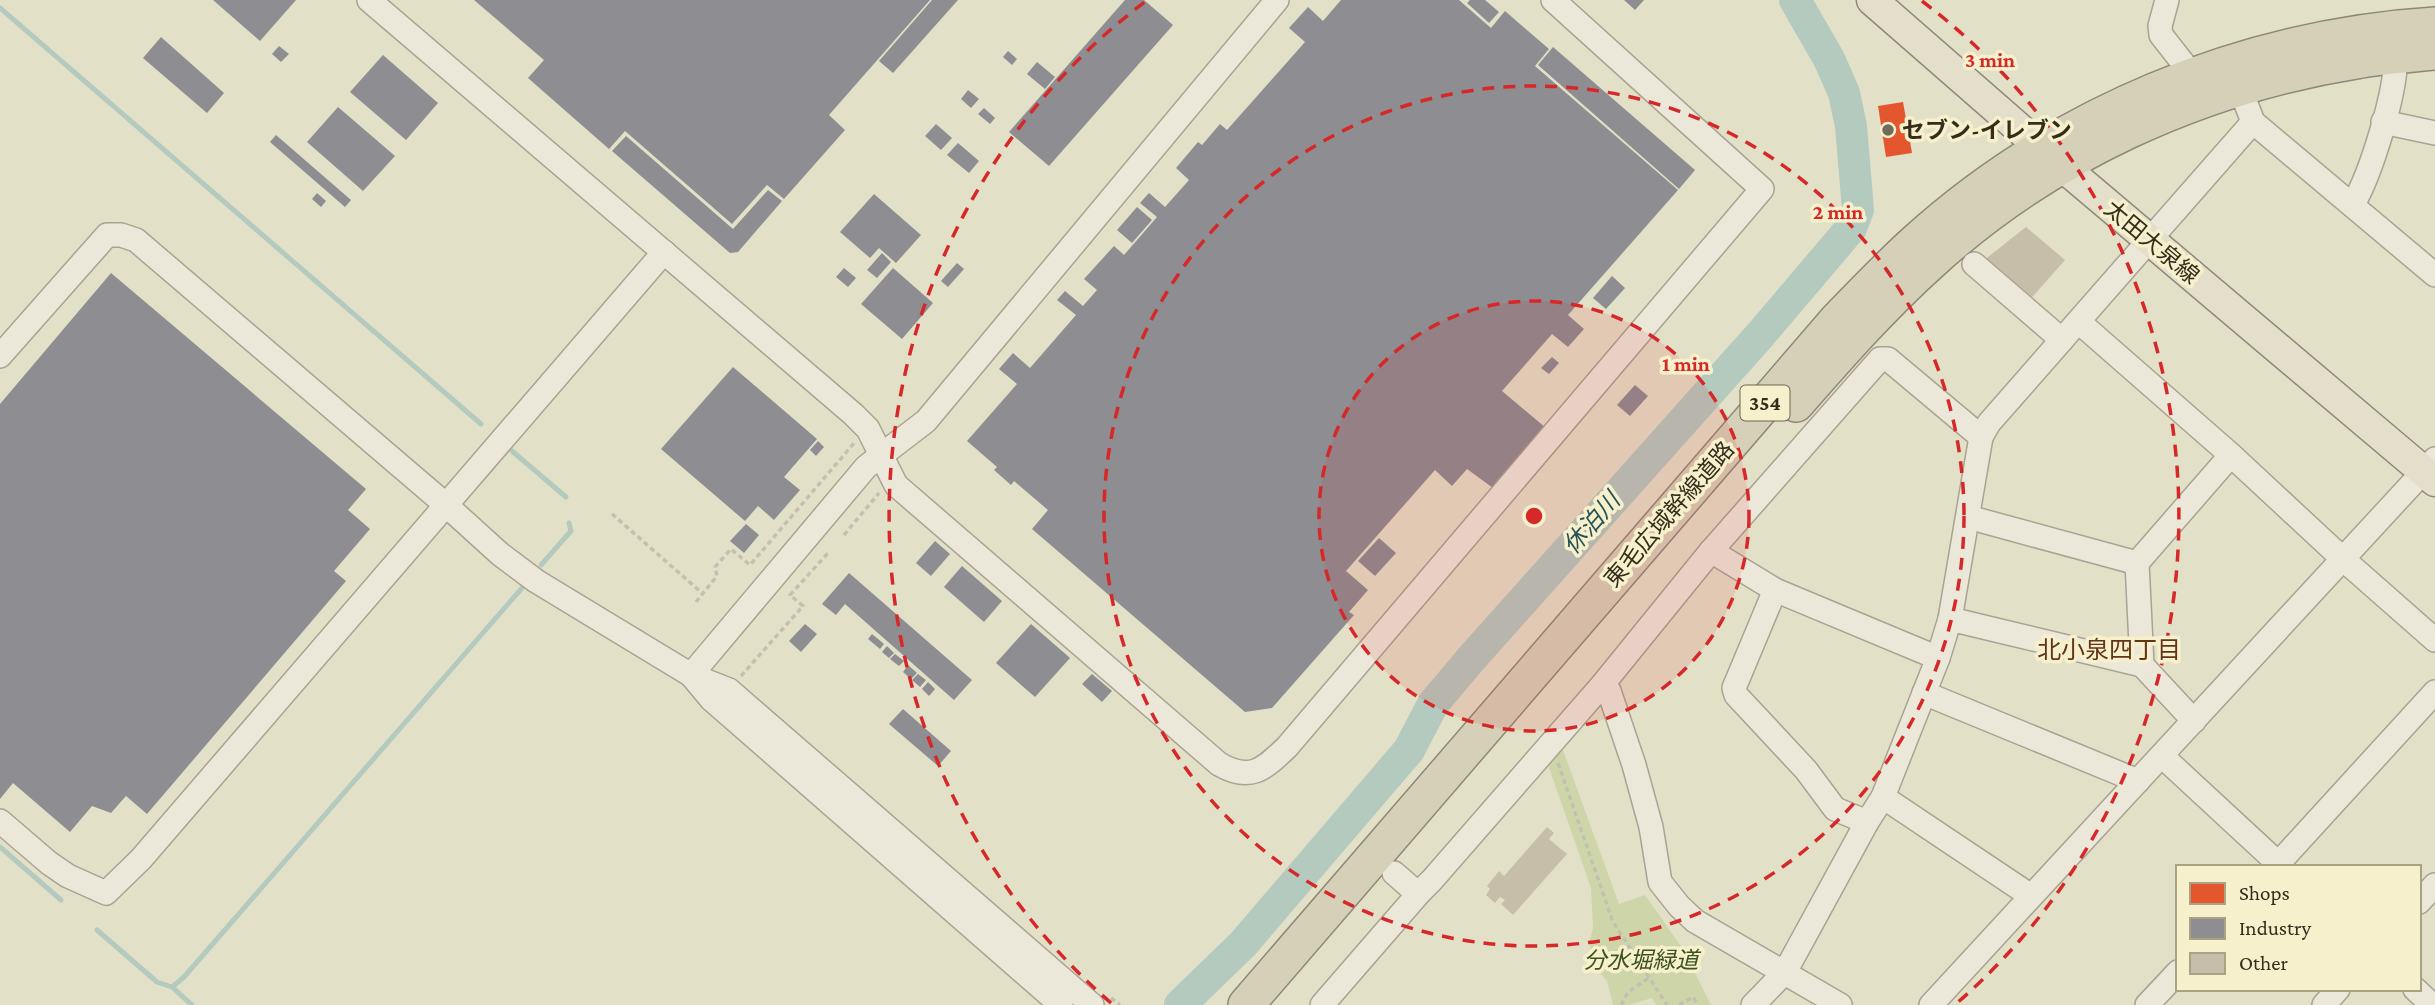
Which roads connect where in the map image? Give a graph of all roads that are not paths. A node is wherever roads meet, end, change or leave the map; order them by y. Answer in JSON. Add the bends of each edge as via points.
{"nodes":[{"id":1,"x":1277,"y":0,"type":"edge"},
{"id":2,"x":1553,"y":0,"type":"edge"},
{"id":3,"x":1872,"y":0,"type":"edge"},
{"id":4,"x":2167,"y":0,"type":"edge"},
{"id":5,"x":374,"y":2,"type":"edge"},
{"id":6,"x":2435,"y":24,"type":"edge"},
{"id":7,"x":2435,"y":52,"type":"edge"},
{"id":8,"x":2395,"y":56,"type":"junction"},
{"id":9,"x":2188,"y":77,"type":"junction"},
{"id":10,"x":2240,"y":88,"type":"junction"},
{"id":11,"x":2253,"y":122,"type":"junction"},
{"id":12,"x":2383,"y":122,"type":"junction"},
{"id":13,"x":2435,"y":133,"type":"edge"},
{"id":14,"x":2051,"y":156,"type":"junction"},
{"id":15,"x":2353,"y":204,"type":"junction"},
{"id":16,"x":2149,"y":239,"type":"junction"},
{"id":17,"x":664,"y":252,"type":"junction"},
{"id":18,"x":1974,"y":264,"type":"dead end"},
{"id":19,"x":2435,"y":275,"type":"edge"},
{"id":20,"x":2079,"y":322,"type":"junction"},
{"id":21,"x":2062,"y":340,"type":"junction"},
{"id":22,"x":0,"y":356,"type":"edge"},
{"id":23,"x":1981,"y":437,"type":"junction"},
{"id":24,"x":882,"y":455,"type":"junction"},
{"id":25,"x":2231,"y":455,"type":"junction"},
{"id":26,"x":2431,"y":471,"type":"edge"},
{"id":27,"x":446,"y":505,"type":"junction"},
{"id":28,"x":1968,"y":517,"type":"junction"},
{"id":29,"x":1711,"y":551,"type":"junction"},
{"id":30,"x":2344,"y":560,"type":"junction"},
{"id":31,"x":2137,"y":563,"type":"junction"},
{"id":32,"x":1775,"y":590,"type":"junction"},
{"id":33,"x":1950,"y":619,"type":"junction"},
{"id":34,"x":2435,"y":640,"type":"edge"},
{"id":35,"x":1938,"y":658,"type":"junction"},
{"id":36,"x":2142,"y":665,"type":"junction"},
{"id":37,"x":691,"y":674,"type":"junction"},
{"id":38,"x":1603,"y":684,"type":"junction"},
{"id":39,"x":2435,"y":692,"type":"edge"},
{"id":40,"x":1924,"y":693,"type":"junction"},
{"id":41,"x":2194,"y":721,"type":"junction"},
{"id":42,"x":2162,"y":756,"type":"junction"},
{"id":43,"x":2138,"y":781,"type":"junction"},
{"id":44,"x":1883,"y":797,"type":"junction"},
{"id":45,"x":0,"y":821,"type":"edge"},
{"id":46,"x":1867,"y":822,"type":"junction"},
{"id":47,"x":2277,"y":865,"type":"edge"},
{"id":48,"x":2279,"y":865,"type":"edge"},
{"id":49,"x":1407,"y":882,"type":"junction"},
{"id":50,"x":2435,"y":886,"type":"edge"},
{"id":51,"x":2031,"y":896,"type":"junction"},
{"id":52,"x":2421,"y":900,"type":"edge"},
{"id":53,"x":1785,"y":972,"type":"junction"},
{"id":54,"x":2176,"y":974,"type":"edge"},
{"id":55,"x":2337,"y":991,"type":"edge"},
{"id":56,"x":2417,"y":991,"type":"edge"},
{"id":57,"x":1100,"y":1000,"type":"edge"},
{"id":58,"x":1061,"y":1005,"type":"edge"},
{"id":59,"x":1246,"y":1005,"type":"edge"},
{"id":60,"x":1278,"y":1005,"type":"edge"},
{"id":61,"x":1322,"y":1005,"type":"edge"},
{"id":62,"x":1753,"y":1005,"type":"edge"},
{"id":63,"x":1840,"y":1005,"type":"edge"},
{"id":64,"x":1931,"y":1005,"type":"edge"},
{"id":65,"x":2147,"y":1005,"type":"edge"},
{"id":66,"x":2324,"y":1005,"type":"edge"},
{"id":67,"x":2432,"y":1005,"type":"edge"}],
"edges":[{"from":1,"to":24,"type":"street","via":[[926,421]]},
{"from":2,"to":24,"type":"street","via":[[1762,189],[1270,763],[1245,774],[1219,764],[897,485]]},
{"from":3,"to":14,"type":"main road","name":"太田大泉線"},
{"from":4,"to":9,"type":"street","via":[[2161,35]]},
{"from":5,"to":17,"type":"street"},
{"from":6,"to":9,"type":"highway","name":"東毛広域幹線道路","number":"354","via":[[2297,44]]},
{"from":7,"to":8,"type":"highway","name":"東毛広域幹線道路","number":"354"},
{"from":8,"to":10,"type":"highway","name":"東毛広域幹線道路","number":"354"},
{"from":8,"to":12,"type":"street","via":[[2396,74]]},
{"from":9,"to":14,"type":"highway","name":"東毛広域幹線道路","number":"354","via":[[2102,115]]},
{"from":10,"to":11,"type":"street"},
{"from":10,"to":14,"type":"highway","name":"東毛広域幹線道路","number":"354","via":[[2096,146]]},
{"from":11,"to":15,"type":"street"},
{"from":11,"to":16,"type":"street"},
{"from":12,"to":13,"type":"street"},
{"from":12,"to":15,"type":"street","via":[[2362,190]]},
{"from":14,"to":16,"type":"main road","name":"太田大泉線"},
{"from":14,"to":49,"type":"highway","name":"東毛広域幹線道路","number":"354","via":[[1880,311],[1590,639]]},
{"from":14,"to":59,"type":"highway","name":"東毛広域幹線道路","number":"354","via":[[1960,205],[1914,243],[1837,320]]},
{"from":15,"to":19,"type":"street"},
{"from":16,"to":20,"type":"street"},
{"from":16,"to":26,"type":"main road","name":"太田大泉線"},
{"from":17,"to":24,"type":"street","via":[[853,414]]},
{"from":17,"to":27,"type":"street"},
{"from":18,"to":21,"type":"street"},
{"from":20,"to":21,"type":"street"},
{"from":20,"to":25,"type":"street"},
{"from":21,"to":23,"type":"street"},
{"from":22,"to":27,"type":"street","via":[[107,235],[136,240]]},
{"from":23,"to":28,"type":"street"},
{"from":23,"to":29,"type":"street","via":[[1888,359],[1880,359]]},
{"from":24,"to":37,"type":"street","via":[[866,467]]},
{"from":25,"to":30,"type":"street"},
{"from":25,"to":31,"type":"street"},
{"from":26,"to":30,"type":"street"},
{"from":27,"to":37,"type":"street","via":[[536,581]]},
{"from":27,"to":45,"type":"street","via":[[141,859],[106,893],[68,876]]},
{"from":28,"to":31,"type":"street"},
{"from":28,"to":33,"type":"street"},
{"from":29,"to":32,"type":"street"},
{"from":29,"to":38,"type":"street"},
{"from":30,"to":34,"type":"street"},
{"from":30,"to":41,"type":"street"},
{"from":31,"to":36,"type":"street"},
{"from":32,"to":35,"type":"street"},
{"from":32,"to":46,"type":"street","via":[[1734,688],[1736,695],[1806,770],[1835,809]]},
{"from":33,"to":35,"type":"street"},
{"from":33,"to":36,"type":"street"},
{"from":35,"to":40,"type":"street"},
{"from":36,"to":41,"type":"street"},
{"from":37,"to":57,"type":"street","via":[[729,690]]},
{"from":37,"to":58,"type":"street","via":[[711,699]]},
{"from":38,"to":49,"type":"street"},
{"from":38,"to":53,"type":"street","via":[[1634,765],[1660,882],[1696,922]]},
{"from":39,"to":48,"type":"street"},
{"from":40,"to":43,"type":"street"},
{"from":40,"to":44,"type":"street"},
{"from":41,"to":42,"type":"street"},
{"from":42,"to":43,"type":"street"},
{"from":42,"to":47,"type":"street"},
{"from":43,"to":51,"type":"street"},
{"from":44,"to":46,"type":"street"},
{"from":44,"to":51,"type":"street"},
{"from":46,"to":53,"type":"street"},
{"from":49,"to":60,"type":"highway","name":"東毛広域幹線道路","number":"354"},
{"from":49,"to":61,"type":"street"},
{"from":50,"to":52,"type":"street"},
{"from":51,"to":64,"type":"street"},
{"from":53,"to":62,"type":"street"},
{"from":53,"to":63,"type":"street"},
{"from":54,"to":65,"type":"street"},
{"from":55,"to":66,"type":"street"},
{"from":56,"to":67,"type":"street"}]}
